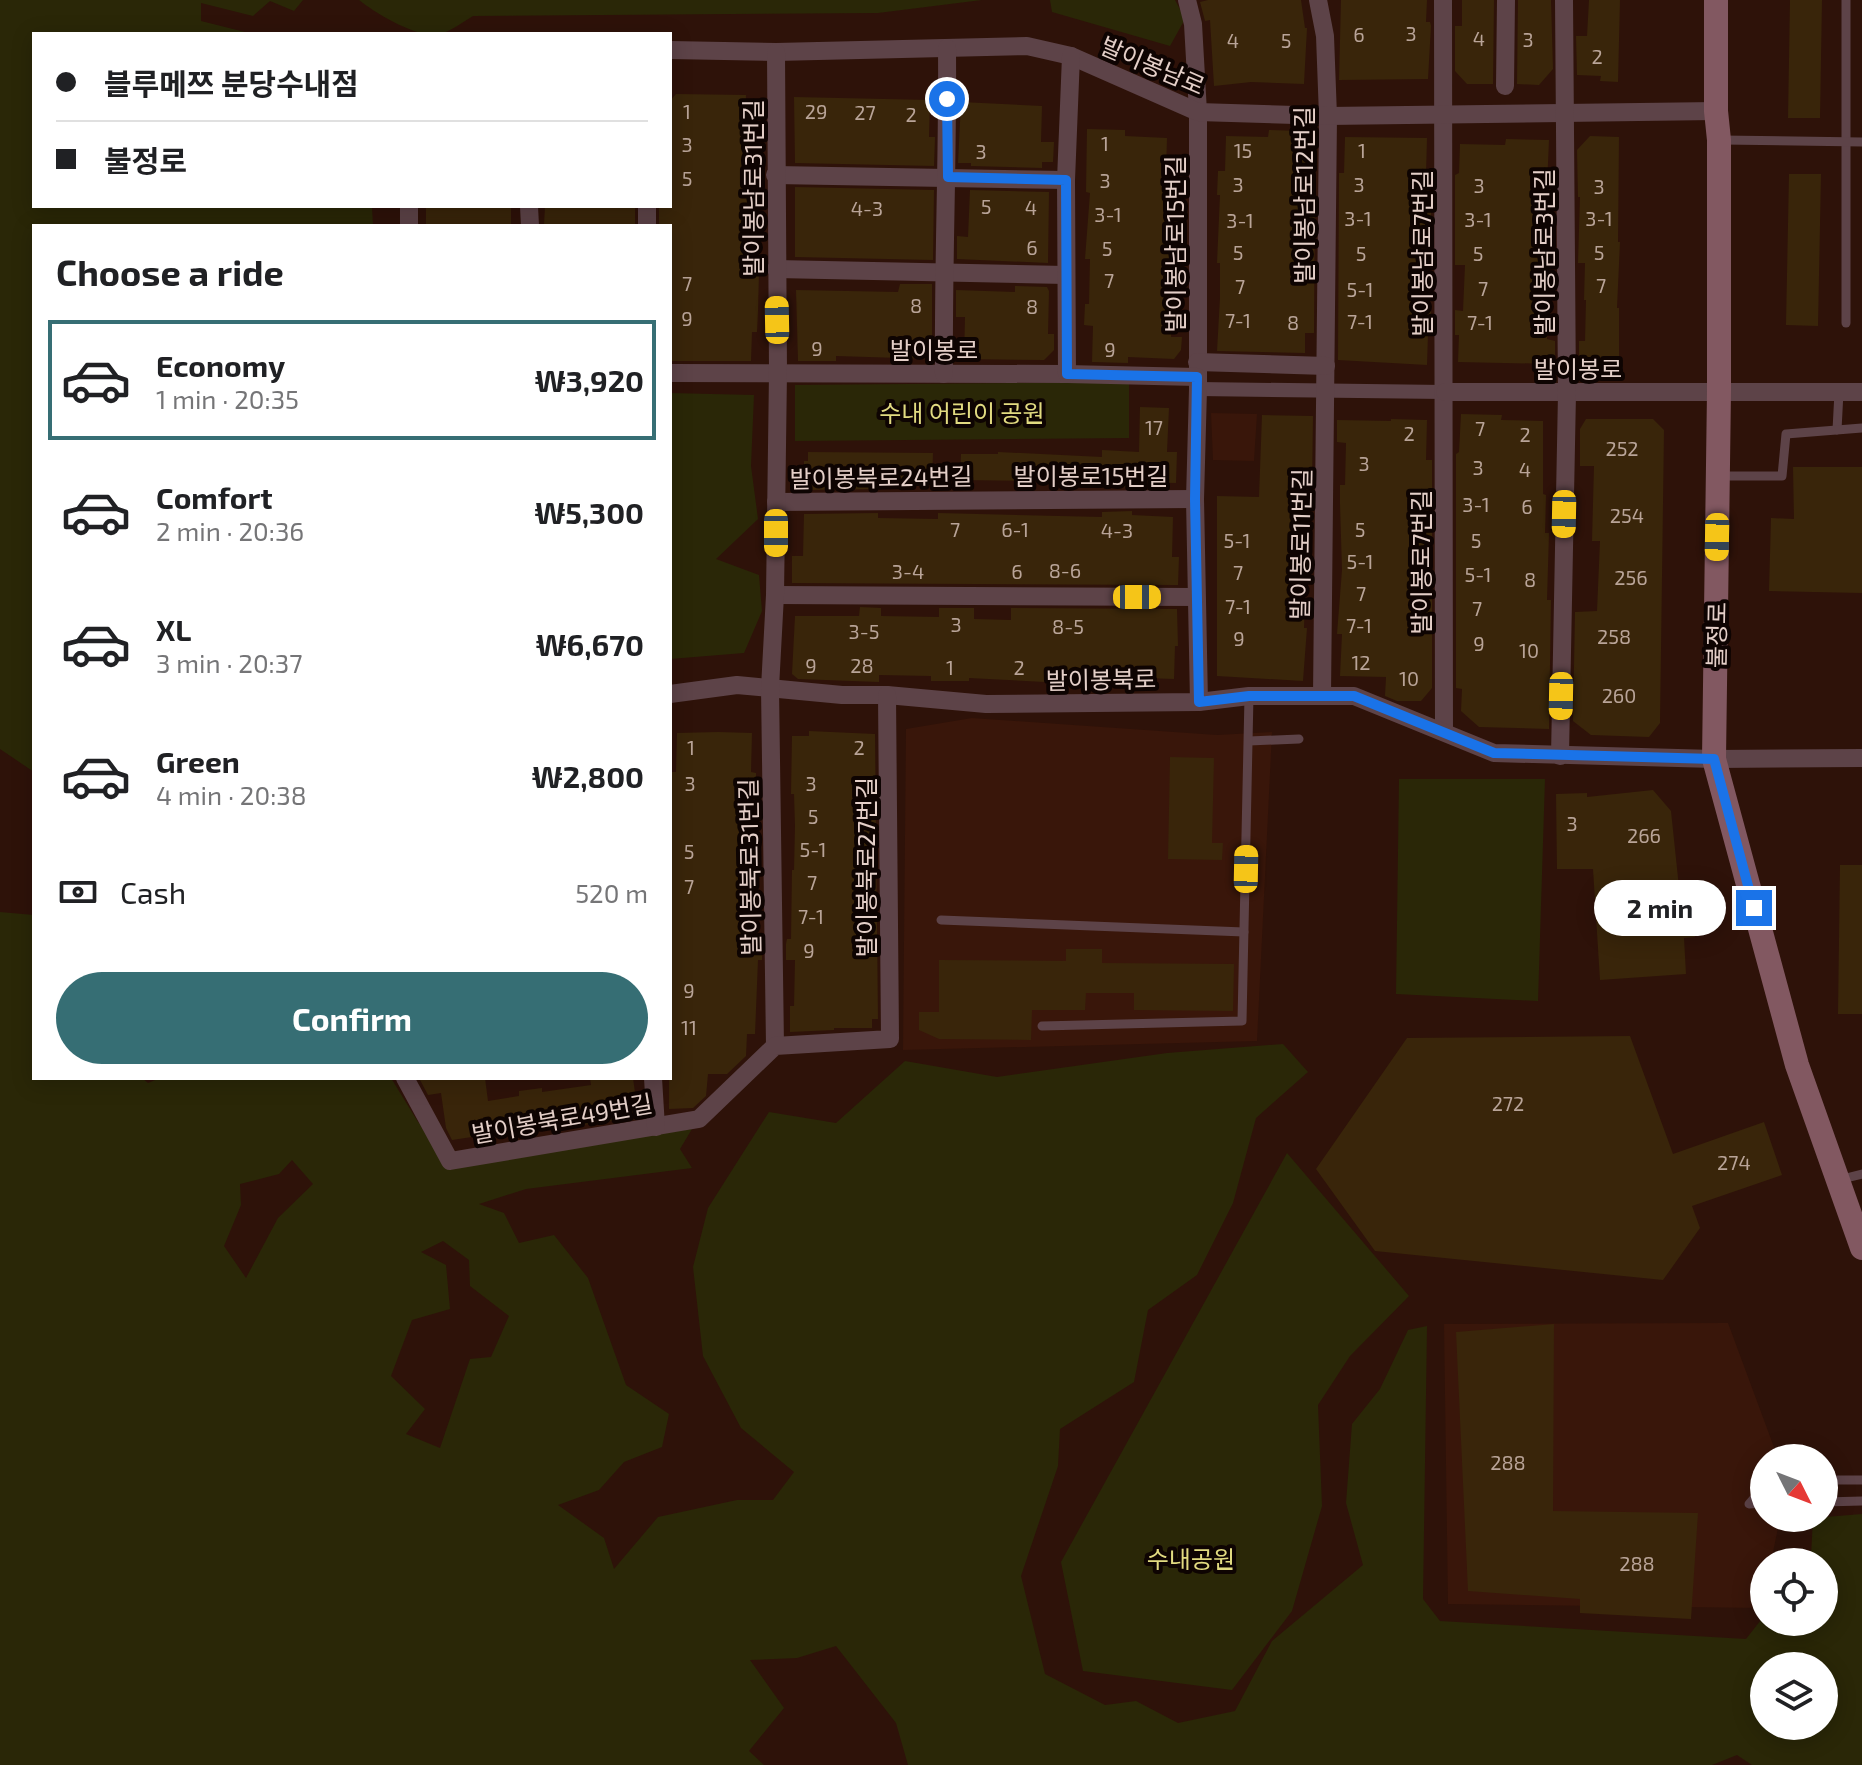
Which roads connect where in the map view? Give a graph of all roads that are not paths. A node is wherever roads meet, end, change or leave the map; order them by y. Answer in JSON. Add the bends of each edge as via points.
{"nodes":[{"id":1,"x":1187,"y":0,"type":"edge"},
{"id":2,"x":1318,"y":0,"type":"edge"},
{"id":3,"x":1443,"y":0,"type":"edge"},
{"id":4,"x":1506,"y":0,"type":"edge"},
{"id":5,"x":1564,"y":0,"type":"edge"},
{"id":6,"x":1716,"y":0,"type":"edge"},
{"id":7,"x":1846,"y":0,"type":"edge"},
{"id":8,"x":947,"y":48,"type":"junction"},
{"id":9,"x":672,"y":50,"type":"edge"},
{"id":10,"x":776,"y":52,"type":"junction"},
{"id":11,"x":1071,"y":56,"type":"junction"},
{"id":12,"x":1505,"y":86,"type":"dead end"},
{"id":13,"x":1716,"y":111,"type":"junction"},
{"id":14,"x":1198,"y":112,"type":"junction"},
{"id":15,"x":1567,"y":112,"type":"junction"},
{"id":16,"x":1445,"y":114,"type":"junction"},
{"id":17,"x":1328,"y":116,"type":"junction"},
{"id":18,"x":1719,"y":140,"type":"junction"},
{"id":19,"x":1844,"y":142,"type":"junction"},
{"id":20,"x":1862,"y":142,"type":"edge"},
{"id":21,"x":775,"y":175,"type":"junction"},
{"id":22,"x":948,"y":177,"type":"junction"},
{"id":23,"x":1066,"y":180,"type":"junction"},
{"id":24,"x":776,"y":269,"type":"junction"},
{"id":25,"x":943,"y":271,"type":"junction"},
{"id":26,"x":1066,"y":275,"type":"junction"},
{"id":27,"x":1846,"y":323,"type":"dead end"},
{"id":28,"x":1326,"y":366,"type":"junction"},
{"id":29,"x":778,"y":372,"type":"junction"},
{"id":30,"x":672,"y":373,"type":"edge"},
{"id":31,"x":944,"y":374,"type":"junction"},
{"id":32,"x":1067,"y":374,"type":"junction"},
{"id":33,"x":1198,"y":376,"type":"junction"},
{"id":34,"x":1719,"y":391,"type":"junction"},
{"id":35,"x":1326,"y":392,"type":"junction"},
{"id":36,"x":1445,"y":392,"type":"junction"},
{"id":37,"x":1839,"y":392,"type":"junction"},
{"id":38,"x":1862,"y":392,"type":"edge"},
{"id":39,"x":1567,"y":393,"type":"junction"},
{"id":40,"x":1862,"y":428,"type":"edge"},
{"id":41,"x":1837,"y":430,"type":"junction"},
{"id":42,"x":1717,"y":476,"type":"junction"},
{"id":43,"x":987,"y":499,"type":"joint"},
{"id":44,"x":1195,"y":499,"type":"junction"},
{"id":45,"x":776,"y":502,"type":"junction"},
{"id":46,"x":775,"y":595,"type":"junction"},
{"id":47,"x":1196,"y":597,"type":"junction"},
{"id":48,"x":770,"y":688,"type":"junction"},
{"id":49,"x":672,"y":694,"type":"edge"},
{"id":50,"x":887,"y":695,"type":"junction"},
{"id":51,"x":1249,"y":696,"type":"junction"},
{"id":52,"x":1322,"y":696,"type":"junction"},
{"id":53,"x":1199,"y":702,"type":"junction"},
{"id":54,"x":1444,"y":732,"type":"junction"},
{"id":55,"x":1299,"y":739,"type":"dead end"},
{"id":56,"x":1249,"y":741,"type":"junction"},
{"id":57,"x":1560,"y":756,"type":"junction"},
{"id":58,"x":1862,"y":758,"type":"edge"},
{"id":59,"x":1714,"y":759,"type":"junction"},
{"id":60,"x":941,"y":920,"type":"dead end"},
{"id":61,"x":1244,"y":932,"type":"junction"},
{"id":62,"x":1042,"y":1026,"type":"dead end"},
{"id":63,"x":775,"y":1046,"type":"junction"},
{"id":64,"x":406,"y":1080,"type":"edge"},
{"id":65,"x":653,"y":1080,"type":"edge"},
{"id":66,"x":656,"y":1127,"type":"junction"},
{"id":67,"x":1850,"y":1177,"type":"edge"},
{"id":68,"x":1862,"y":1248,"type":"edge"},
{"id":69,"x":1838,"y":1480,"type":"edge"},
{"id":70,"x":1862,"y":1480,"type":"edge"},
{"id":71,"x":1862,"y":1501,"type":"edge"},
{"id":72,"x":1838,"y":1502,"type":"edge"}],
"edges":[{"from":1,"to":14,"type":"street","name":"발이봉남로15번길"},
{"from":2,"to":17,"type":"street","name":"발이봉남로12번길"},
{"from":3,"to":16,"type":"street","name":"발이봉남로7번길"},
{"from":4,"to":12,"type":"street"},
{"from":5,"to":15,"type":"street","name":"발이봉남로3번길"},
{"from":6,"to":13,"type":"main road","name":"불정로"},
{"from":7,"to":19,"type":"lane"},
{"from":8,"to":10,"type":"street","name":"발이봉남로"},
{"from":8,"to":11,"type":"street","name":"발이봉남로","via":[[1027,46]]},
{"from":8,"to":22,"type":"street"},
{"from":9,"to":10,"type":"street","name":"발이봉남로"},
{"from":10,"to":21,"type":"street","name":"발이봉남로31번길"},
{"from":11,"to":14,"type":"street","name":"발이봉남로"},
{"from":11,"to":23,"type":"street"},
{"from":13,"to":15,"type":"street","name":"발이봉남로"},
{"from":13,"to":18,"type":"main road","name":"불정로"},
{"from":14,"to":17,"type":"street","name":"발이봉남로"},
{"from":14,"to":33,"type":"street","name":"발이봉남로15번길"},
{"from":15,"to":16,"type":"street","name":"발이봉남로"},
{"from":15,"to":39,"type":"street","name":"발이봉남로3번길"},
{"from":16,"to":17,"type":"street","name":"발이봉남로"},
{"from":16,"to":36,"type":"street","name":"발이봉남로7번길"},
{"from":17,"to":28,"type":"street","name":"발이봉남로12번길"},
{"from":18,"to":19,"type":"lane"},
{"from":18,"to":34,"type":"main road","name":"불정로"},
{"from":19,"to":20,"type":"lane"},
{"from":19,"to":27,"type":"lane"},
{"from":21,"to":22,"type":"street"},
{"from":21,"to":24,"type":"street","name":"발이봉남로31번길"},
{"from":22,"to":23,"type":"street"},
{"from":22,"to":25,"type":"street"},
{"from":23,"to":26,"type":"street"},
{"from":24,"to":25,"type":"street"},
{"from":24,"to":29,"type":"street","name":"발이봉남로31번길"},
{"from":25,"to":26,"type":"street"},
{"from":25,"to":31,"type":"street"},
{"from":26,"to":32,"type":"street"},
{"from":28,"to":33,"type":"street"},
{"from":28,"to":35,"type":"street","name":"발이봉남로12번길"},
{"from":29,"to":30,"type":"street","name":"발이봉로"},
{"from":29,"to":31,"type":"street","name":"발이봉로"},
{"from":29,"to":45,"type":"street","name":"발이봉남로31번길"},
{"from":31,"to":32,"type":"street","name":"발이봉로"},
{"from":32,"to":33,"type":"street","name":"발이봉로"},
{"from":33,"to":35,"type":"street","name":"발이봉로"},
{"from":33,"to":44,"type":"street","name":"발이봉로15번길"},
{"from":34,"to":37,"type":"street","name":"발이봉로"},
{"from":34,"to":39,"type":"street","name":"발이봉로"},
{"from":34,"to":42,"type":"main road","name":"불정로"},
{"from":35,"to":36,"type":"street","name":"발이봉로"},
{"from":35,"to":52,"type":"street","name":"발이봉로11번길"},
{"from":36,"to":39,"type":"street","name":"발이봉로"},
{"from":36,"to":54,"type":"street","name":"발이봉로7번길"},
{"from":37,"to":38,"type":"street","name":"발이봉로"},
{"from":37,"to":41,"type":"lane"},
{"from":39,"to":57,"type":"street","name":"발이봉남로3번길"},
{"from":40,"to":41,"type":"lane"},
{"from":41,"to":42,"type":"lane","via":[[1786,434],[1782,476]]},
{"from":42,"to":59,"type":"main road","name":"불정로"},
{"from":43,"to":44,"type":"street","name":"발이봉로15번길"},
{"from":43,"to":45,"type":"street","name":"발이봉북로24번길"},
{"from":44,"to":47,"type":"street","name":"발이봉로15번길"},
{"from":45,"to":46,"type":"street","name":"발이봉북로31번길"},
{"from":46,"to":47,"type":"street"},
{"from":46,"to":48,"type":"street","name":"발이봉북로31번길"},
{"from":47,"to":53,"type":"street","name":"발이봉로15번길"},
{"from":48,"to":49,"type":"street","name":"발이봉북로","via":[[737,685]]},
{"from":48,"to":50,"type":"street","name":"발이봉북로"},
{"from":48,"to":63,"type":"street","name":"발이봉북로31번길"},
{"from":50,"to":53,"type":"street","name":"발이봉북로","via":[[986,704]]},
{"from":50,"to":63,"type":"street","name":"발이봉북로27번길","via":[[890,1039]]},
{"from":51,"to":52,"type":"street","name":"발이봉북로"},
{"from":51,"to":53,"type":"street","name":"발이봉북로"},
{"from":51,"to":56,"type":"lane"},
{"from":52,"to":54,"type":"street","name":"발이봉북로","via":[[1354,696]]},
{"from":54,"to":57,"type":"street","name":"발이봉북로","via":[[1494,753]]},
{"from":55,"to":56,"type":"lane"},
{"from":56,"to":61,"type":"lane"},
{"from":57,"to":59,"type":"street","name":"발이봉북로"},
{"from":58,"to":59,"type":"street","name":"발이봉북로"},
{"from":59,"to":67,"type":"main road","name":"불정로","via":[[1797,1065]]},
{"from":60,"to":61,"type":"lane"},
{"from":61,"to":62,"type":"lane","via":[[1242,1021]]},
{"from":63,"to":66,"type":"street","name":"발이봉북로49번길","via":[[699,1119]]},
{"from":64,"to":66,"type":"street","name":"발이봉북로49번길","via":[[450,1161]]},
{"from":65,"to":66,"type":"street"},
{"from":67,"to":68,"type":"main road","name":"불정로"},
{"from":69,"to":70,"type":"lane"},
{"from":71,"to":72,"type":"lane"}]}
